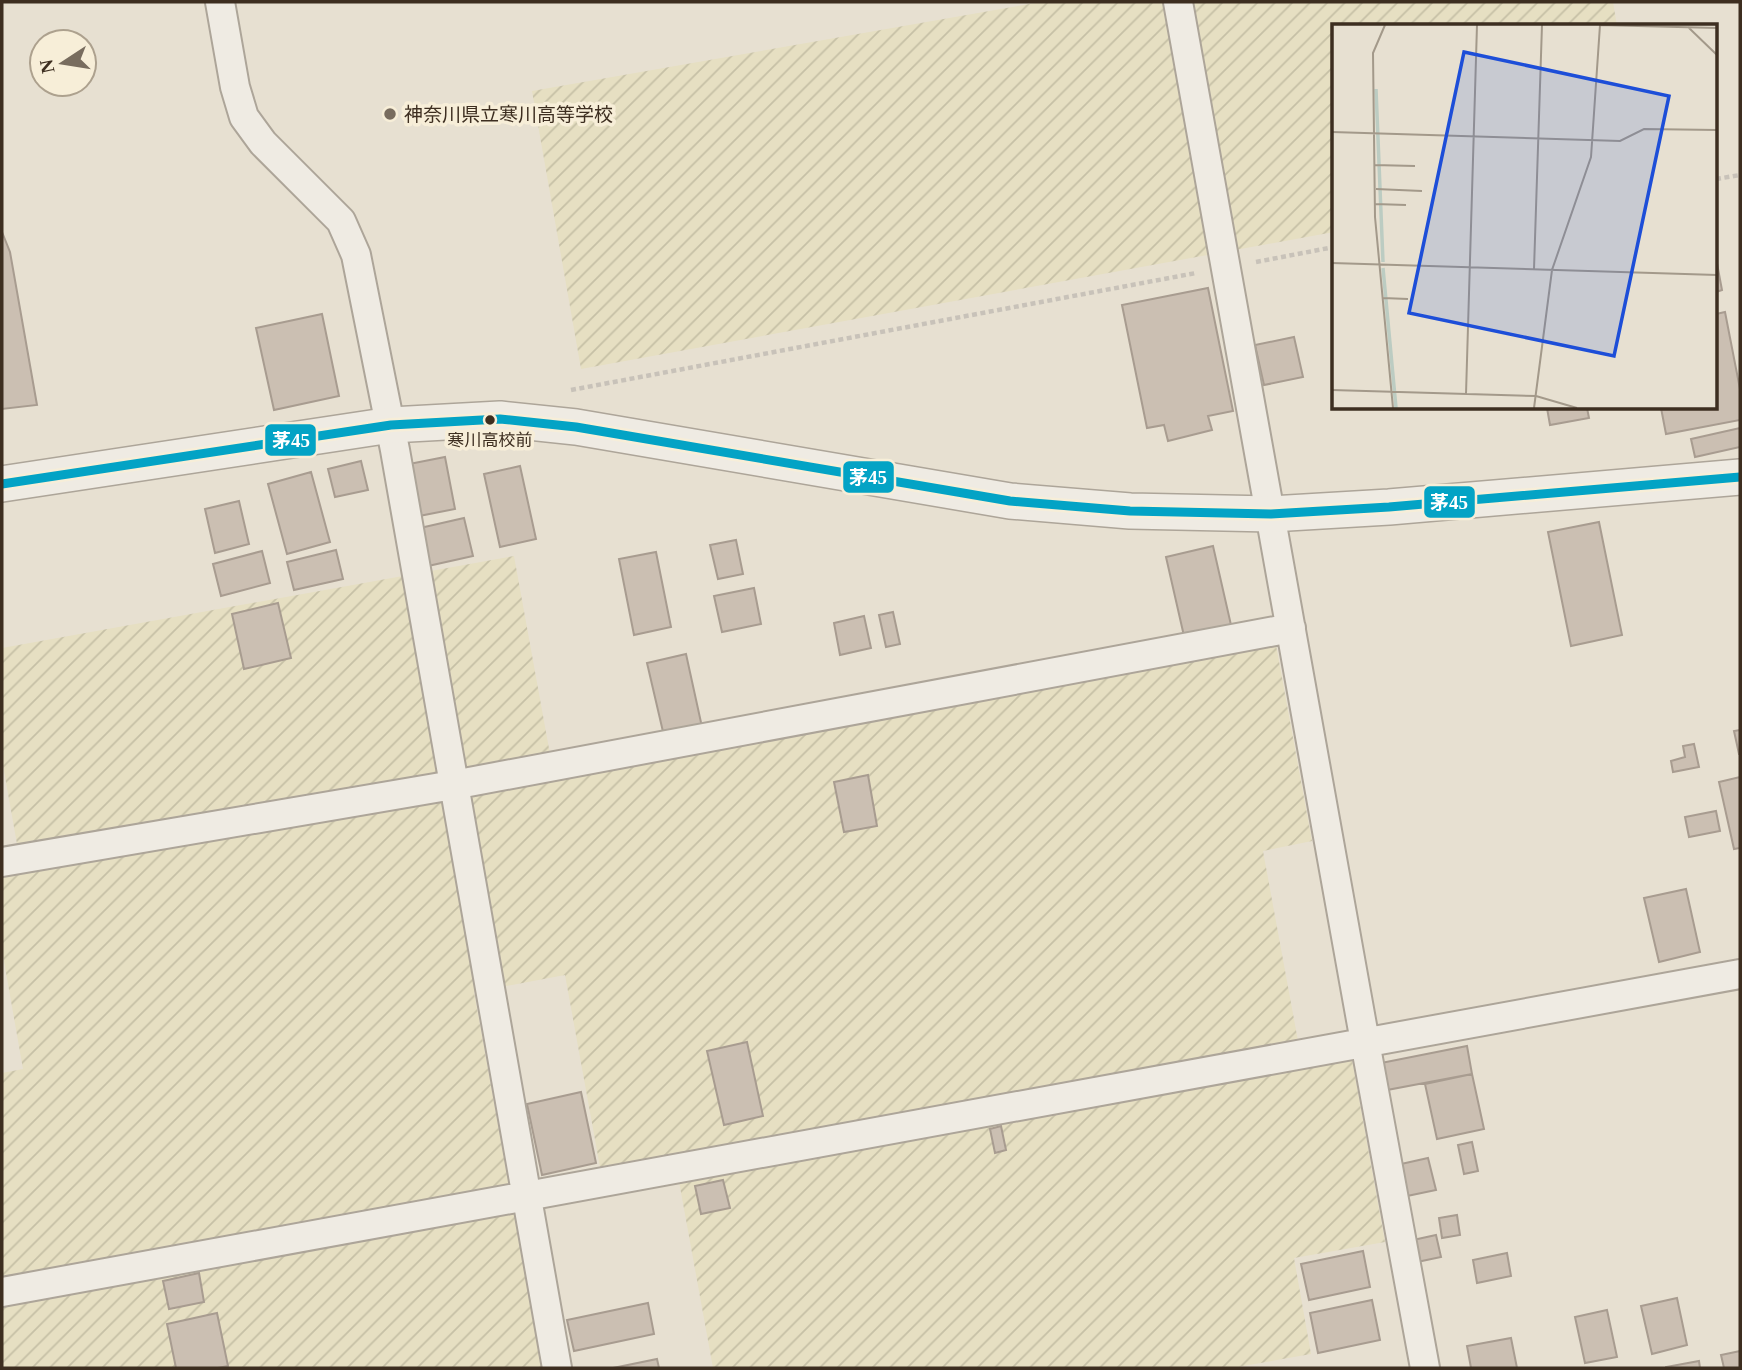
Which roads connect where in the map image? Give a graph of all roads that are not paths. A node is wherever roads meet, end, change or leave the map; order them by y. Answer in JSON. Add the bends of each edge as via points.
{"nodes":[{"id":1,"x":220,"y":2,"type":"edge"},
{"id":2,"x":1178,"y":2,"type":"edge"},
{"id":3,"x":390,"y":425,"type":"junction"},
{"id":4,"x":1740,"y":477,"type":"edge"},
{"id":5,"x":2,"y":484,"type":"edge"},
{"id":6,"x":1270,"y":514,"type":"junction"},
{"id":7,"x":1291,"y":628,"type":"junction"},
{"id":8,"x":453,"y":785,"type":"junction"},
{"id":9,"x":2,"y":862,"type":"edge"},
{"id":10,"x":1740,"y":974,"type":"edge"},
{"id":11,"x":1365,"y":1042,"type":"junction"},
{"id":12,"x":526,"y":1196,"type":"junction"},
{"id":13,"x":2,"y":1292,"type":"edge"},
{"id":14,"x":557,"y":1368,"type":"edge"},
{"id":15,"x":1425,"y":1368,"type":"edge"}],
"edges":[{"from":1,"to":3,"type":"street","via":[[244,117],[263,143],[341,221],[356,255]]},
{"from":2,"to":6,"type":"street"},
{"from":3,"to":5,"type":"street"},
{"from":3,"to":6,"type":"street","via":[[525,421],[1010,501],[1130,511]]},
{"from":3,"to":8,"type":"street"},
{"from":4,"to":6,"type":"street"},
{"from":6,"to":7,"type":"street"},
{"from":7,"to":8,"type":"street"},
{"from":7,"to":11,"type":"street"},
{"from":8,"to":9,"type":"street"},
{"from":8,"to":12,"type":"street"},
{"from":10,"to":11,"type":"street"},
{"from":11,"to":12,"type":"street"},
{"from":11,"to":15,"type":"street"},
{"from":12,"to":13,"type":"street"},
{"from":12,"to":14,"type":"street"}]}
